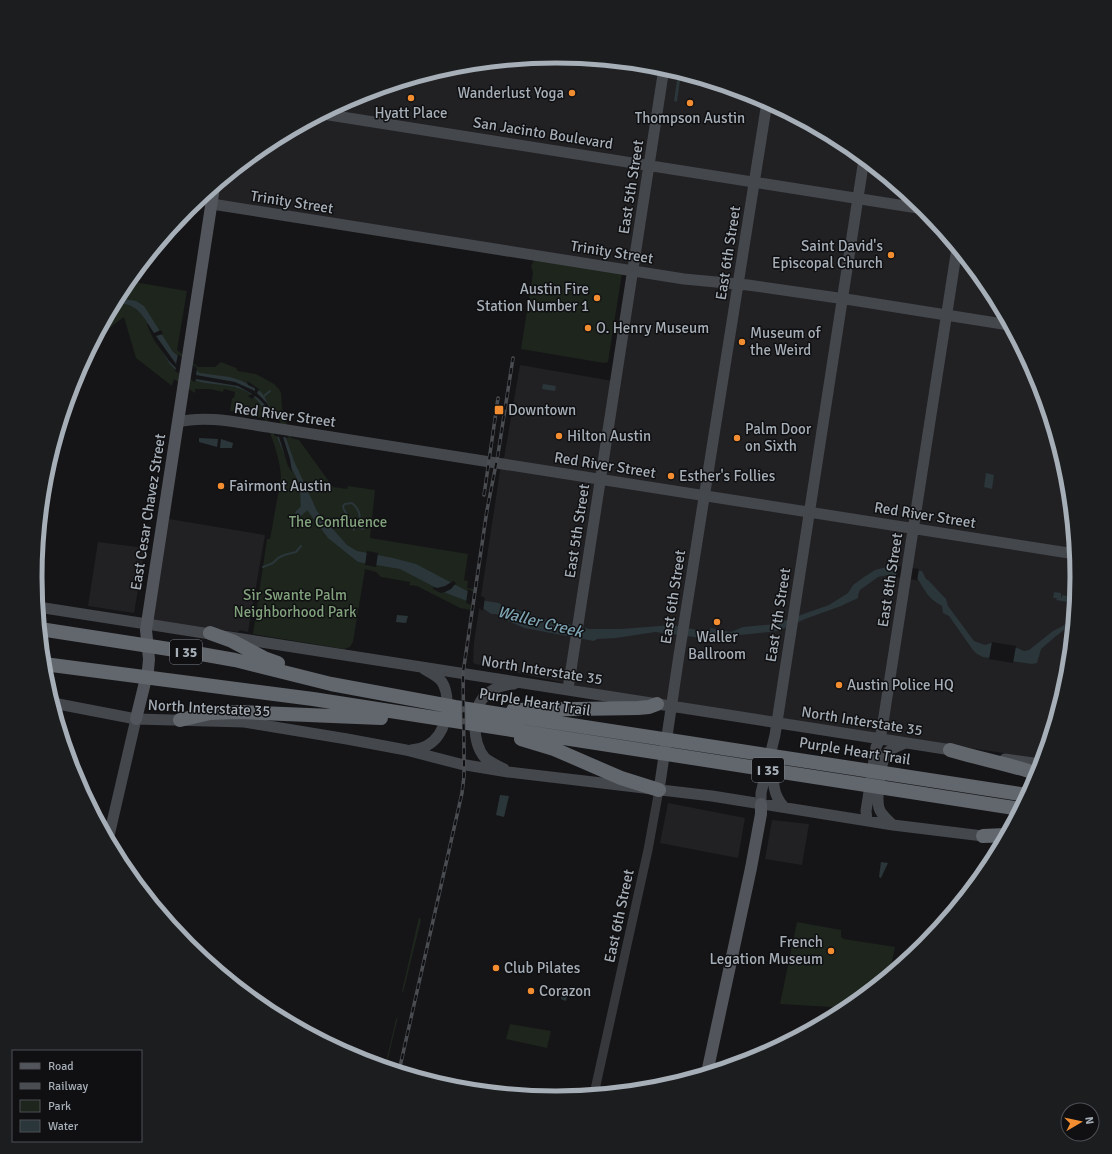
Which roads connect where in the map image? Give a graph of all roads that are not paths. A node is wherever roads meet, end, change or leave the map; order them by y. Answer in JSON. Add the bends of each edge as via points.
{"nodes":[{"id":1,"x":663,"y":75,"type":"edge"},
{"id":2,"x":766,"y":108,"type":"edge"},
{"id":3,"x":331,"y":115,"type":"edge"},
{"id":4,"x":649,"y":165,"type":"junction"},
{"id":5,"x":863,"y":165,"type":"edge"},
{"id":6,"x":754,"y":182,"type":"junction"},
{"id":7,"x":213,"y":195,"type":"edge"},
{"id":8,"x":858,"y":198,"type":"junction"},
{"id":9,"x":212,"y":204,"type":"junction"},
{"id":10,"x":911,"y":206,"type":"edge"},
{"id":11,"x":955,"y":254,"type":"edge"},
{"id":12,"x":633,"y":271,"type":"junction"},
{"id":13,"x":738,"y":285,"type":"junction"},
{"id":14,"x":842,"y":299,"type":"junction"},
{"id":15,"x":946,"y":315,"type":"junction"},
{"id":16,"x":1003,"y":324,"type":"edge"},
{"id":17,"x":178,"y":422,"type":"junction"},
{"id":18,"x":600,"y":479,"type":"junction"},
{"id":19,"x":704,"y":495,"type":"junction"},
{"id":20,"x":810,"y":512,"type":"junction"},
{"id":21,"x":913,"y":528,"type":"junction"},
{"id":22,"x":1069,"y":553,"type":"edge"},
{"id":23,"x":43,"y":608,"type":"edge"},
{"id":24,"x":146,"y":627,"type":"junction"},
{"id":25,"x":45,"y":630,"type":"edge"},
{"id":26,"x":210,"y":633,"type":"junction"},
{"id":27,"x":50,"y":665,"type":"edge"},
{"id":28,"x":419,"y":666,"type":"junction"},
{"id":29,"x":527,"y":683,"type":"junction"},
{"id":30,"x":331,"y":684,"type":"junction"},
{"id":31,"x":568,"y":690,"type":"junction"},
{"id":32,"x":59,"y":704,"type":"edge"},
{"id":33,"x":657,"y":704,"type":"junction"},
{"id":34,"x":671,"y":706,"type":"junction"},
{"id":35,"x":508,"y":712,"type":"junction"},
{"id":36,"x":425,"y":717,"type":"junction"},
{"id":37,"x":136,"y":719,"type":"junction"},
{"id":38,"x":180,"y":720,"type":"junction"},
{"id":39,"x":777,"y":723,"type":"junction"},
{"id":40,"x":514,"y":734,"type":"junction"},
{"id":41,"x":775,"y":735,"type":"junction"},
{"id":42,"x":880,"y":739,"type":"junction"},
{"id":43,"x":634,"y":742,"type":"junction"},
{"id":44,"x":905,"y":743,"type":"junction"},
{"id":45,"x":406,"y":750,"type":"junction"},
{"id":46,"x":950,"y":750,"type":"junction"},
{"id":47,"x":1035,"y":763,"type":"edge"},
{"id":48,"x":508,"y":772,"type":"junction"},
{"id":49,"x":1032,"y":772,"type":"edge"},
{"id":50,"x":659,"y":790,"type":"junction"},
{"id":51,"x":1022,"y":794,"type":"edge"},
{"id":52,"x":761,"y":804,"type":"junction"},
{"id":53,"x":784,"y":807,"type":"junction"},
{"id":54,"x":1015,"y":808,"type":"edge"},
{"id":55,"x":867,"y":820,"type":"junction"},
{"id":56,"x":893,"y":824,"type":"junction"},
{"id":57,"x":110,"y":832,"type":"edge"},
{"id":58,"x":1000,"y":835,"type":"edge"},
{"id":59,"x":983,"y":836,"type":"junction"},
{"id":60,"x":998,"y":839,"type":"edge"},
{"id":61,"x":708,"y":1068,"type":"edge"},
{"id":62,"x":595,"y":1090,"type":"edge"}],
"edges":[{"from":1,"to":4,"type":"main road","name":"East 5th Street"},
{"from":2,"to":6,"type":"main road","name":"East 6th Street"},
{"from":3,"to":4,"type":"main road","name":"San Jacinto Boulevard"},
{"from":4,"to":6,"type":"main road","name":"San Jacinto Boulevard"},
{"from":4,"to":12,"type":"main road","name":"East 5th Street"},
{"from":5,"to":8,"type":"main road","name":"East 7th Street"},
{"from":6,"to":8,"type":"main road","name":"San Jacinto Boulevard"},
{"from":6,"to":13,"type":"main road","name":"East 6th Street"},
{"from":7,"to":9,"type":"main road","name":"East Cesar Chavez Street"},
{"from":8,"to":10,"type":"main road","name":"San Jacinto Boulevard"},
{"from":8,"to":14,"type":"main road","name":"East 7th Street"},
{"from":9,"to":12,"type":"main road","name":"Trinity Street"},
{"from":9,"to":17,"type":"main road","name":"East Cesar Chavez Street"},
{"from":11,"to":15,"type":"main road","name":"East 8th Street"},
{"from":12,"to":13,"type":"main road","name":"Trinity Street"},
{"from":12,"to":18,"type":"main road","name":"East 5th Street"},
{"from":13,"to":14,"type":"main road","name":"Trinity Street"},
{"from":13,"to":19,"type":"main road","name":"East 6th Street"},
{"from":14,"to":15,"type":"main road","name":"Trinity Street"},
{"from":14,"to":20,"type":"main road","name":"East 7th Street"},
{"from":15,"to":16,"type":"main road","name":"Trinity Street"},
{"from":15,"to":21,"type":"main road","name":"East 8th Street"},
{"from":17,"to":18,"type":"main road","name":"Red River Street","via":[[189,419],[216,420],[268,427]]},
{"from":17,"to":24,"type":"main road","name":"East Cesar Chavez Street"},
{"from":18,"to":19,"type":"main road","name":"Red River Street"},
{"from":18,"to":31,"type":"main road","name":"East 5th Street"},
{"from":19,"to":20,"type":"main road","name":"Red River Street"},
{"from":19,"to":34,"type":"main road","name":"East 6th Street"},
{"from":20,"to":21,"type":"main road","name":"Red River Street"},
{"from":20,"to":39,"type":"main road","name":"East 7th Street"},
{"from":21,"to":22,"type":"main road","name":"Red River Street"},
{"from":21,"to":42,"type":"main road","name":"East 8th Street"},
{"from":23,"to":24,"type":"main road","name":"North Interstate 35"},
{"from":24,"to":26,"type":"main road","name":"North Interstate 35"},
{"from":24,"to":37,"type":"main road","name":"East Cesar Chavez Street","via":[[148,670]]},
{"from":25,"to":30,"type":"highway","name":"Purple Heart Trail","number":"I 35","via":[[215,656]]},
{"from":26,"to":28,"type":"main road","name":"North Interstate 35"},
{"from":26,"to":30,"type":"highway","via":[[264,658]]},
{"from":27,"to":36,"type":"highway","number":"I 35","via":[[313,699]]},
{"from":28,"to":29,"type":"main road","name":"North Interstate 35"},
{"from":28,"to":45,"type":"main road","via":[[442,681],[447,696],[447,711],[442,729],[435,739],[420,749]]},
{"from":29,"to":31,"type":"main road","name":"North Interstate 35"},
{"from":29,"to":48,"type":"main road","via":[[495,688],[482,699],[477,710],[475,734],[478,746],[486,758]]},
{"from":30,"to":35,"type":"highway","name":"Purple Heart Trail","number":"I 35","via":[[480,711]]},
{"from":31,"to":33,"type":"main road","name":"North Interstate 35"},
{"from":32,"to":37,"type":"main road","name":"North Interstate 35"},
{"from":33,"to":34,"type":"main road","name":"North Interstate 35"},
{"from":33,"to":35,"type":"highway","via":[[638,708]]},
{"from":34,"to":39,"type":"main road","name":"North Interstate 35"},
{"from":34,"to":50,"type":"main road","name":"East 6th Street"},
{"from":35,"to":43,"type":"highway","name":"Purple Heart Trail","number":"I 35"},
{"from":36,"to":38,"type":"highway","via":[[381,718],[239,712],[210,713]]},
{"from":36,"to":40,"type":"highway","number":"I 35"},
{"from":37,"to":38,"type":"main road","name":"North Interstate 35"},
{"from":37,"to":57,"type":"main road","name":"East Cesar Chavez Street"},
{"from":38,"to":45,"type":"main road","name":"North Interstate 35","via":[[244,722]]},
{"from":39,"to":41,"type":"main road","name":"East 7th Street"},
{"from":39,"to":42,"type":"main road","name":"North Interstate 35"},
{"from":40,"to":43,"type":"highway","name":"Purple Heart Trail","number":"I 35"},
{"from":40,"to":50,"type":"highway","via":[[621,778]]},
{"from":41,"to":52,"type":"main road","name":"East 7th Street","via":[[761,793]]},
{"from":41,"to":53,"type":"main road","via":[[773,786],[777,799]]},
{"from":42,"to":44,"type":"main road","name":"North Interstate 35"},
{"from":42,"to":55,"type":"main road","name":"East 8th Street","via":[[876,746],[866,811]]},
{"from":43,"to":51,"type":"highway","name":"Purple Heart Trail","number":"I 35","via":[[905,776]]},
{"from":43,"to":54,"type":"highway","name":"Purple Heart Trail","number":"I 35"},
{"from":44,"to":46,"type":"main road","name":"North Interstate 35"},
{"from":44,"to":56,"type":"main road","via":[[893,748],[883,761],[879,807]]},
{"from":45,"to":48,"type":"main road","name":"North Interstate 35","via":[[460,764]]},
{"from":46,"to":47,"type":"main road","name":"North Interstate 35"},
{"from":46,"to":49,"type":"highway"},
{"from":48,"to":50,"type":"main road","name":"North Interstate 35"},
{"from":50,"to":52,"type":"main road","name":"North Interstate 35"},
{"from":50,"to":62,"type":"street","name":"East 6th Street"},
{"from":52,"to":53,"type":"main road","name":"North Interstate 35"},
{"from":52,"to":61,"type":"main road","name":"East 7th Street","via":[[751,868]]},
{"from":53,"to":55,"type":"main road","name":"North Interstate 35"},
{"from":55,"to":56,"type":"main road","name":"North Interstate 35"},
{"from":56,"to":59,"type":"main road","name":"North Interstate 35"},
{"from":58,"to":59,"type":"highway"},
{"from":59,"to":60,"type":"main road","name":"North Interstate 35"}]}
